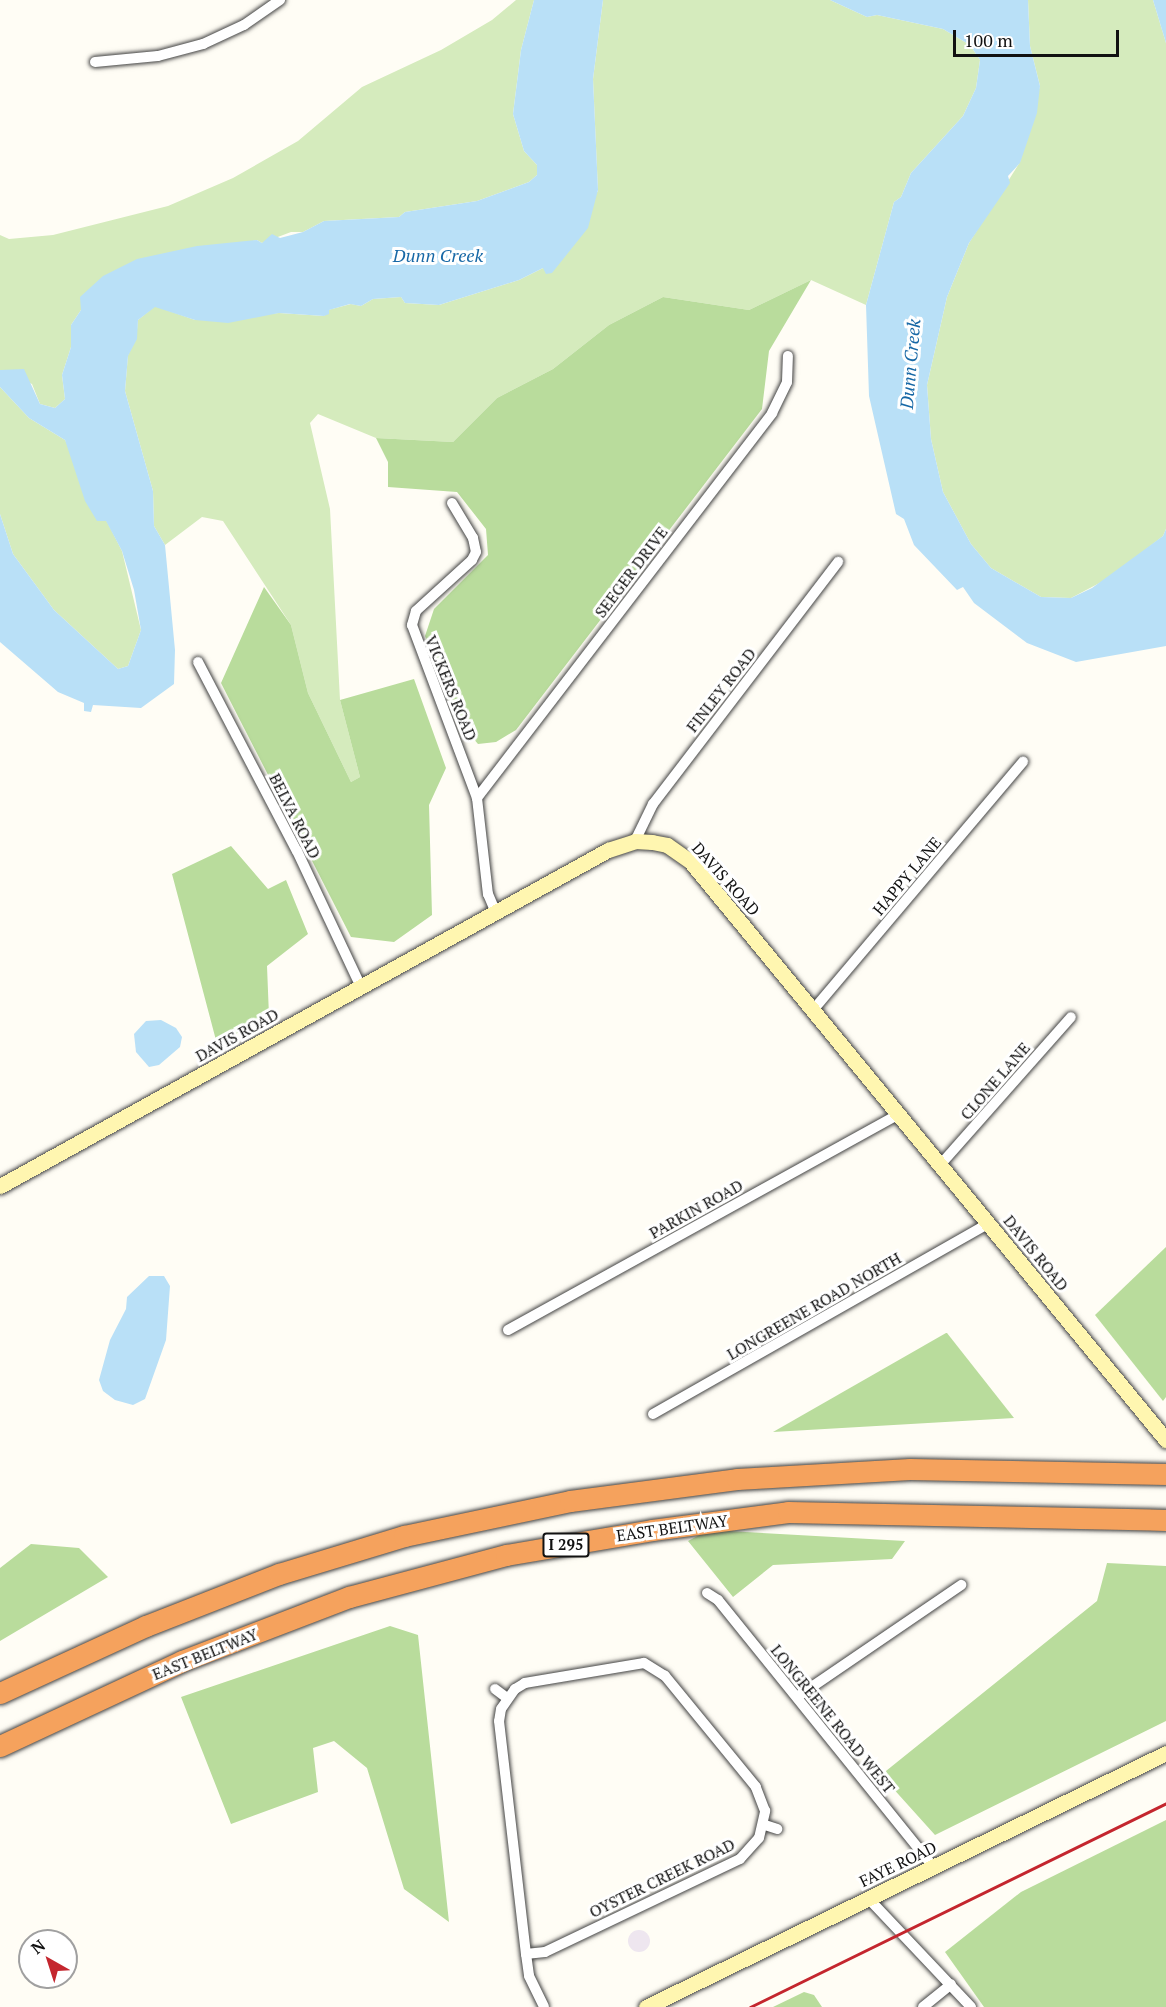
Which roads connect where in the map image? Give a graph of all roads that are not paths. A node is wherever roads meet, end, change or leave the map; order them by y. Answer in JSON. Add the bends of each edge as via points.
{"nodes":[{"id":1,"x":280,"y":0,"type":"edge"},
{"id":2,"x":95,"y":62,"type":"dead end"},
{"id":3,"x":788,"y":356,"type":"dead end"},
{"id":4,"x":452,"y":503,"type":"dead end"},
{"id":5,"x":838,"y":562,"type":"dead end"},
{"id":6,"x":198,"y":662,"type":"dead end"},
{"id":7,"x":1023,"y":762,"type":"dead end"},
{"id":8,"x":477,"y":798,"type":"junction"},
{"id":9,"x":635,"y":841,"type":"junction"},
{"id":10,"x":496,"y":913,"type":"junction"},
{"id":11,"x":362,"y":987,"type":"junction"},
{"id":12,"x":814,"y":1009,"type":"junction"},
{"id":13,"x":1071,"y":1017,"type":"dead end"},
{"id":14,"x":899,"y":1114,"type":"junction"},
{"id":15,"x":941,"y":1164,"type":"junction"},
{"id":16,"x":0,"y":1186,"type":"edge"},
{"id":17,"x":989,"y":1223,"type":"junction"},
{"id":18,"x":508,"y":1330,"type":"dead end"},
{"id":19,"x":653,"y":1414,"type":"dead end"},
{"id":20,"x":1164,"y":1432,"type":"edge"},
{"id":21,"x":1166,"y":1474,"type":"edge"},
{"id":22,"x":1166,"y":1520,"type":"edge"},
{"id":23,"x":961,"y":1585,"type":"dead end"},
{"id":24,"x":707,"y":1593,"type":"dead end"},
{"id":25,"x":495,"y":1689,"type":"dead end"},
{"id":26,"x":0,"y":1693,"type":"edge"},
{"id":27,"x":797,"y":1697,"type":"junction"},
{"id":28,"x":507,"y":1698,"type":"junction"},
{"id":29,"x":0,"y":1746,"type":"edge"},
{"id":30,"x":1166,"y":1753,"type":"edge"},
{"id":31,"x":765,"y":1825,"type":"junction"},
{"id":32,"x":777,"y":1829,"type":"dead end"},
{"id":33,"x":933,"y":1866,"type":"junction"},
{"id":34,"x":868,"y":1898,"type":"junction"},
{"id":35,"x":526,"y":1954,"type":"junction"},
{"id":36,"x":951,"y":1984,"type":"junction"},
{"id":37,"x":544,"y":2007,"type":"edge"},
{"id":38,"x":645,"y":2007,"type":"edge"},
{"id":39,"x":923,"y":2007,"type":"edge"},
{"id":40,"x":971,"y":2007,"type":"edge"}],
"edges":[{"from":1,"to":2,"type":"street","via":[[244,25],[203,44],[158,56]]},
{"from":3,"to":8,"type":"street","name":"SEEGER DRIVE","via":[[787,382],[772,413]]},
{"from":4,"to":8,"type":"street","name":"VICKERS ROAD","via":[[473,538],[476,552],[416,611],[412,626]]},
{"from":5,"to":9,"type":"street","name":"FINLEY ROAD","via":[[653,804]]},
{"from":6,"to":11,"type":"street","name":"BELVA ROAD","via":[[297,851]]},
{"from":7,"to":12,"type":"street","name":"HAPPY LANE"},
{"from":8,"to":10,"type":"street","name":"VICKERS ROAD","via":[[488,894]]},
{"from":9,"to":10,"type":"street","name":"DAVIS ROAD","via":[[608,850]]},
{"from":9,"to":12,"type":"street","name":"DAVIS ROAD","via":[[667,845],[690,861]]},
{"from":10,"to":11,"type":"street","name":"DAVIS ROAD"},
{"from":11,"to":16,"type":"street","name":"DAVIS ROAD"},
{"from":12,"to":14,"type":"street","name":"DAVIS ROAD"},
{"from":13,"to":15,"type":"street","name":"CLONE LANE"},
{"from":14,"to":15,"type":"street","name":"DAVIS ROAD"},
{"from":14,"to":18,"type":"street","name":"PARKIN ROAD"},
{"from":15,"to":17,"type":"street","name":"DAVIS ROAD"},
{"from":17,"to":19,"type":"street","name":"LONGREENE ROAD NORTH"},
{"from":17,"to":20,"type":"street","name":"DAVIS ROAD"},
{"from":21,"to":26,"type":"highway","via":[[910,1468],[736,1479],[570,1501],[404,1536],[279,1574],[146,1626]]},
{"from":22,"to":29,"type":"highway","name":"EAST BELTWAY","number":"I 295","via":[[788,1512],[506,1555],[349,1597],[182,1661]]},
{"from":23,"to":27,"type":"street"},
{"from":24,"to":27,"type":"street","name":"LONGREENE ROAD WEST","via":[[718,1600]]},
{"from":25,"to":28,"type":"street"},
{"from":27,"to":33,"type":"street","name":"LONGREENE ROAD WEST"},
{"from":28,"to":31,"type":"street","via":[[525,1683],[632,1663],[655,1667],[756,1787],[765,1811]]},
{"from":28,"to":35,"type":"street","via":[[499,1721]]},
{"from":30,"to":33,"type":"street","name":"FAYE ROAD"},
{"from":31,"to":32,"type":"street"},
{"from":31,"to":35,"type":"street","name":"OYSTER CREEK ROAD","via":[[740,1859],[545,1952]]},
{"from":33,"to":34,"type":"street","name":"FAYE ROAD"},
{"from":34,"to":36,"type":"street"},
{"from":34,"to":38,"type":"street","name":"FAYE ROAD"},
{"from":35,"to":37,"type":"street","via":[[529,1977]]},
{"from":36,"to":39,"type":"street"},
{"from":36,"to":40,"type":"street"}]}
